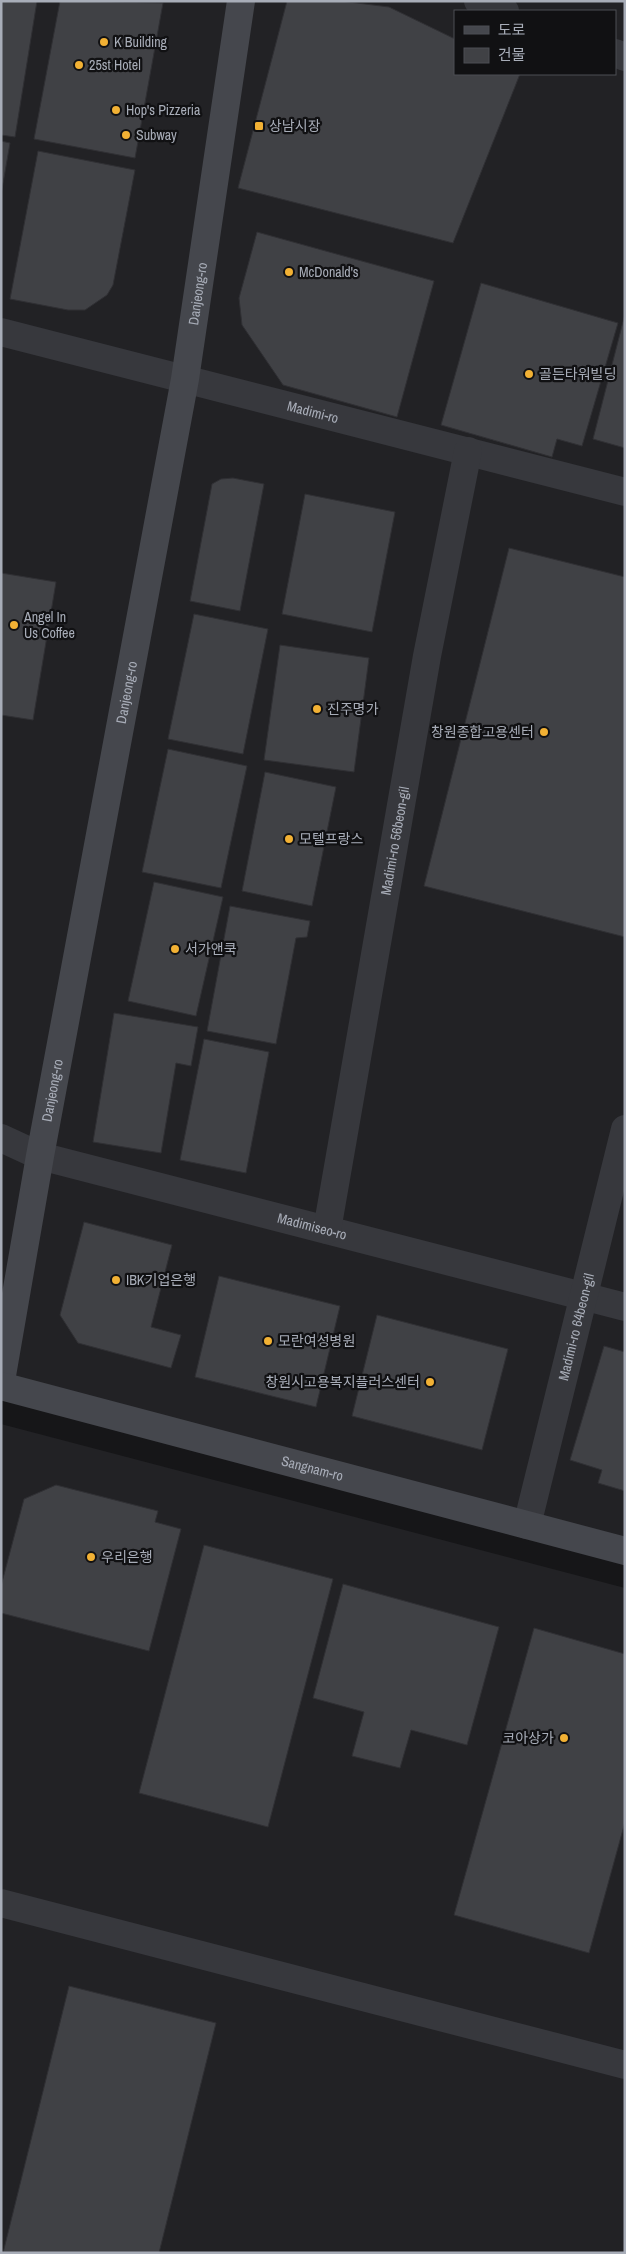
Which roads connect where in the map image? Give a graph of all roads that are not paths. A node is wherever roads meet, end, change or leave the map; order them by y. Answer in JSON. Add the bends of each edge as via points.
{"nodes":[{"id":1,"x":241,"y":1,"type":"edge"},
{"id":2,"x":478,"y":1,"type":"edge"},
{"id":3,"x":501,"y":10,"type":"edge"},
{"id":4,"x":1,"y":332,"type":"edge"},
{"id":5,"x":185,"y":379,"type":"junction"},
{"id":6,"x":468,"y":451,"type":"junction"},
{"id":7,"x":625,"y":492,"type":"edge"},
{"id":8,"x":625,"y":1129,"type":"edge"},
{"id":9,"x":1,"y":1138,"type":"edge"},
{"id":10,"x":40,"y":1156,"type":"junction"},
{"id":11,"x":327,"y":1230,"type":"junction"},
{"id":12,"x":584,"y":1297,"type":"junction"},
{"id":13,"x":625,"y":1307,"type":"edge"},
{"id":14,"x":1,"y":1381,"type":"edge"},
{"id":15,"x":1,"y":1386,"type":"edge"},
{"id":16,"x":527,"y":1525,"type":"junction"},
{"id":17,"x":625,"y":1551,"type":"edge"},
{"id":18,"x":1,"y":1903,"type":"edge"},
{"id":19,"x":625,"y":2065,"type":"edge"}],
"edges":[{"from":1,"to":5,"type":"street","name":"Danjeong-ro"},
{"from":2,"to":3,"type":"street"},
{"from":4,"to":5,"type":"street","name":"Madimi-ro"},
{"from":5,"to":6,"type":"street","name":"Madimi-ro"},
{"from":5,"to":10,"type":"street","name":"Danjeong-ro"},
{"from":6,"to":7,"type":"street","name":"Madimi-ro"},
{"from":6,"to":11,"type":"street","name":"Madimi-ro 56beon-gil","via":[[428,656]]},
{"from":8,"to":12,"type":"street","name":"Madimi-ro 64beon-gil"},
{"from":9,"to":10,"type":"street","name":"Madimiseo-ro"},
{"from":10,"to":11,"type":"street","name":"Madimiseo-ro"},
{"from":10,"to":14,"type":"street","name":"Danjeong-ro"},
{"from":11,"to":12,"type":"street","name":"Madimiseo-ro"},
{"from":12,"to":13,"type":"street","name":"Madimiseo-ro"},
{"from":12,"to":16,"type":"street","name":"Madimi-ro 64beon-gil"},
{"from":15,"to":16,"type":"street","name":"Sangnam-ro"},
{"from":16,"to":17,"type":"street","name":"Sangnam-ro"},
{"from":18,"to":19,"type":"street"}]}
